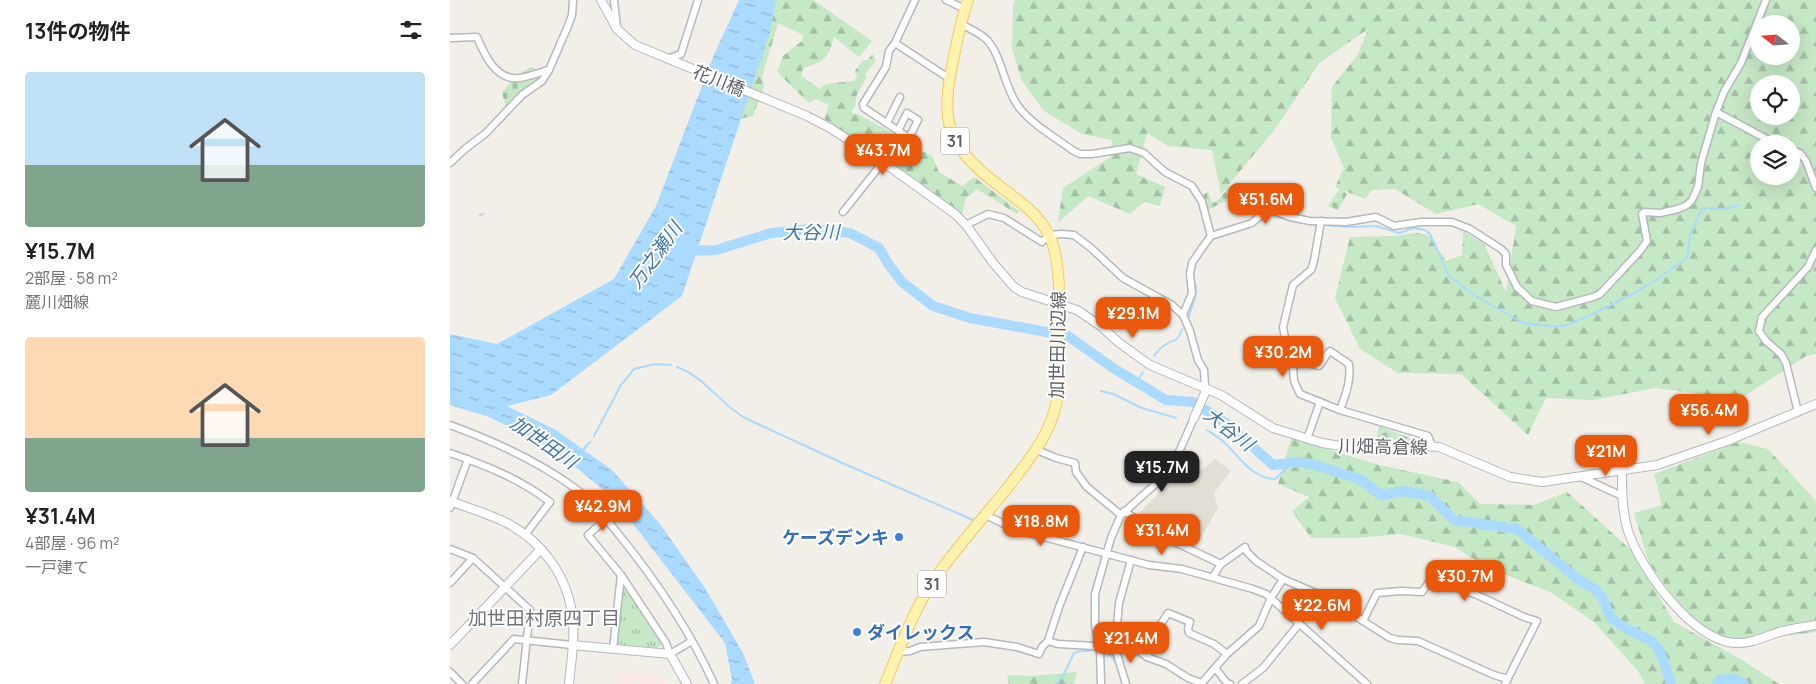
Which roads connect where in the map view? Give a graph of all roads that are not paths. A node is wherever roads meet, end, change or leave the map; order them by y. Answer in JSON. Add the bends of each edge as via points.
{"nodes":[{"id":1,"x":573,"y":0,"type":"edge"},
{"id":2,"x":601,"y":0,"type":"edge"},
{"id":3,"x":614,"y":0,"type":"edge"},
{"id":4,"x":698,"y":0,"type":"edge"},
{"id":5,"x":915,"y":0,"type":"edge"},
{"id":6,"x":946,"y":0,"type":"edge"},
{"id":7,"x":1766,"y":0,"type":"edge"},
{"id":8,"x":966,"y":5,"type":"edge"},
{"id":9,"x":961,"y":24,"type":"junction"},
{"id":10,"x":617,"y":29,"type":"junction"},
{"id":11,"x":450,"y":38,"type":"edge"},
{"id":12,"x":895,"y":43,"type":"junction"},
{"id":13,"x":671,"y":61,"type":"junction"},
{"id":14,"x":549,"y":70,"type":"junction"},
{"id":15,"x":950,"y":79,"type":"junction"},
{"id":16,"x":900,"y":97,"type":"dead end"},
{"id":17,"x":1716,"y":112,"type":"junction"},
{"id":18,"x":887,"y":123,"type":"junction"},
{"id":19,"x":898,"y":130,"type":"dead end"},
{"id":20,"x":1759,"y":135,"type":"edge"},
{"id":21,"x":1800,"y":153,"type":"edge"},
{"id":22,"x":883,"y":162,"type":"junction"},
{"id":23,"x":450,"y":163,"type":"edge"},
{"id":24,"x":1816,"y":188,"type":"edge"},
{"id":25,"x":843,"y":212,"type":"dead end"},
{"id":26,"x":1321,"y":224,"type":"junction"},
{"id":27,"x":966,"y":226,"type":"junction"},
{"id":28,"x":1049,"y":235,"type":"junction"},
{"id":29,"x":1211,"y":236,"type":"junction"},
{"id":30,"x":1816,"y":250,"type":"edge"},
{"id":31,"x":1058,"y":307,"type":"junction"},
{"id":32,"x":1183,"y":315,"type":"junction"},
{"id":33,"x":1292,"y":366,"type":"junction"},
{"id":34,"x":1205,"y":390,"type":"junction"},
{"id":35,"x":1320,"y":402,"type":"junction"},
{"id":36,"x":1816,"y":404,"type":"edge"},
{"id":37,"x":1340,"y":410,"type":"junction"},
{"id":38,"x":1798,"y":412,"type":"junction"},
{"id":39,"x":1194,"y":418,"type":"joint"},
{"id":40,"x":450,"y":425,"type":"edge"},
{"id":41,"x":1307,"y":439,"type":"junction"},
{"id":42,"x":1432,"y":446,"type":"junction"},
{"id":43,"x":1037,"y":450,"type":"junction"},
{"id":44,"x":450,"y":453,"type":"edge"},
{"id":45,"x":468,"y":459,"type":"junction"},
{"id":46,"x":1622,"y":471,"type":"junction"},
{"id":47,"x":1581,"y":477,"type":"junction"},
{"id":48,"x":1622,"y":496,"type":"junction"},
{"id":49,"x":451,"y":504,"type":"edge"},
{"id":50,"x":1123,"y":513,"type":"junction"},
{"id":51,"x":986,"y":515,"type":"junction"},
{"id":52,"x":606,"y":519,"type":"junction"},
{"id":53,"x":525,"y":535,"type":"junction"},
{"id":54,"x":1083,"y":547,"type":"junction"},
{"id":55,"x":450,"y":549,"type":"edge"},
{"id":56,"x":541,"y":549,"type":"junction"},
{"id":57,"x":1106,"y":553,"type":"junction"},
{"id":58,"x":473,"y":558,"type":"junction"},
{"id":59,"x":1131,"y":560,"type":"junction"},
{"id":60,"x":1221,"y":564,"type":"junction"},
{"id":61,"x":621,"y":575,"type":"junction"},
{"id":62,"x":1213,"y":577,"type":"junction"},
{"id":63,"x":1283,"y":579,"type":"junction"},
{"id":64,"x":450,"y":582,"type":"edge"},
{"id":65,"x":504,"y":586,"type":"junction"},
{"id":66,"x":1271,"y":598,"type":"junction"},
{"id":67,"x":1363,"y":621,"type":"junction"},
{"id":68,"x":1299,"y":624,"type":"junction"},
{"id":69,"x":1816,"y":625,"type":"edge"},
{"id":70,"x":527,"y":640,"type":"junction"},
{"id":71,"x":692,"y":640,"type":"junction"},
{"id":72,"x":1048,"y":641,"type":"junction"},
{"id":73,"x":1117,"y":642,"type":"junction"},
{"id":74,"x":450,"y":645,"type":"edge"},
{"id":75,"x":572,"y":645,"type":"junction"},
{"id":76,"x":614,"y":649,"type":"junction"},
{"id":77,"x":1100,"y":649,"type":"junction"},
{"id":78,"x":1116,"y":651,"type":"junction"},
{"id":79,"x":899,"y":652,"type":"junction"},
{"id":80,"x":670,"y":654,"type":"junction"},
{"id":81,"x":1227,"y":654,"type":"junction"},
{"id":82,"x":1147,"y":657,"type":"junction"},
{"id":83,"x":1215,"y":668,"type":"junction"},
{"id":84,"x":450,"y":672,"type":"edge"},
{"id":85,"x":1357,"y":681,"type":"edge"},
{"id":86,"x":1506,"y":681,"type":"edge"},
{"id":87,"x":462,"y":684,"type":"edge"},
{"id":88,"x":472,"y":684,"type":"edge"},
{"id":89,"x":522,"y":684,"type":"edge"},
{"id":90,"x":569,"y":684,"type":"edge"},
{"id":91,"x":686,"y":684,"type":"edge"},
{"id":92,"x":714,"y":684,"type":"edge"},
{"id":93,"x":885,"y":684,"type":"edge"},
{"id":94,"x":1101,"y":684,"type":"edge"},
{"id":95,"x":1126,"y":684,"type":"edge"},
{"id":96,"x":1201,"y":684,"type":"edge"},
{"id":97,"x":1230,"y":684,"type":"edge"},
{"id":98,"x":1242,"y":684,"type":"edge"},
{"id":99,"x":1367,"y":684,"type":"edge"}],
"edges":[{"from":1,"to":14,"type":"street","via":[[570,20]]},
{"from":2,"to":10,"type":"street"},
{"from":3,"to":10,"type":"street"},
{"from":4,"to":13,"type":"street","via":[[681,54]]},
{"from":5,"to":12,"type":"street"},
{"from":6,"to":8,"type":"street"},
{"from":7,"to":17,"type":"street","via":[[1741,63]]},
{"from":8,"to":9,"type":"main road","name":"加世田川辺線","number":"31"},
{"from":9,"to":15,"type":"main road","name":"加世田川辺線","number":"31"},
{"from":9,"to":29,"type":"street","via":[[978,33],[992,47],[1007,87],[1024,114],[1080,154],[1130,148],[1144,153],[1165,172],[1192,186],[1202,202]]},
{"from":10,"to":13,"type":"street","name":"花川橋","via":[[635,45]]},
{"from":11,"to":14,"type":"street","via":[[477,37],[491,65],[502,75],[517,79]]},
{"from":12,"to":15,"type":"street"},
{"from":12,"to":18,"type":"street","via":[[887,55],[886,67],[863,104],[864,108]]},
{"from":13,"to":22,"type":"street","name":"花川橋","via":[[818,122]]},
{"from":14,"to":23,"type":"street","via":[[542,81],[522,95],[486,133]]},
{"from":15,"to":28,"type":"main road","name":"加世田川辺線","number":"31","via":[[948,121],[959,148],[981,172],[1031,211]]},
{"from":16,"to":18,"type":"street"},
{"from":17,"to":20,"type":"street"},
{"from":17,"to":26,"type":"street","via":[[1692,200],[1678,209],[1644,212],[1642,217],[1647,240],[1640,251],[1600,294],[1566,305],[1556,307],[1527,298],[1517,287],[1506,265],[1506,254],[1487,238],[1452,222],[1394,226],[1376,217]]},
{"from":18,"to":19,"type":"street"},
{"from":21,"to":24,"type":"street"},
{"from":22,"to":25,"type":"street"},
{"from":22,"to":27,"type":"street","name":"川畑高倉線","via":[[955,214]]},
{"from":26,"to":29,"type":"street","via":[[1269,211],[1252,223]]},
{"from":26,"to":33,"type":"street","via":[[1311,270],[1293,284],[1283,327]]},
{"from":27,"to":28,"type":"street","via":[[988,214],[1004,218],[1042,242]]},
{"from":27,"to":31,"type":"street","name":"川畑高倉線","via":[[1014,287]]},
{"from":28,"to":31,"type":"main road","name":"加世田川辺線","number":"31","via":[[1057,269]]},
{"from":28,"to":32,"type":"street","via":[[1074,235],[1123,278],[1172,305]]},
{"from":29,"to":32,"type":"street","via":[[1192,263],[1192,293]]},
{"from":30,"to":38,"type":"street","via":[[1808,267],[1760,322],[1761,335],[1786,363]]},
{"from":31,"to":34,"type":"street","name":"川畑高倉線","via":[[1077,310],[1150,365]]},
{"from":31,"to":43,"type":"main road","name":"加世田川辺線","number":"31","via":[[1058,393],[1050,426]]},
{"from":32,"to":34,"type":"street","via":[[1204,370]]},
{"from":33,"to":35,"type":"street","via":[[1300,394]]},
{"from":33,"to":37,"type":"street","via":[[1303,362],[1319,366],[1330,352],[1349,364],[1348,387]]},
{"from":34,"to":39,"type":"street"},
{"from":34,"to":41,"type":"street","name":"川畑高倉線","via":[[1234,402],[1273,428]]},
{"from":35,"to":37,"type":"street"},
{"from":35,"to":41,"type":"street"},
{"from":36,"to":38,"type":"street","name":"川畑高倉線"},
{"from":37,"to":42,"type":"street","via":[[1428,436]]},
{"from":38,"to":46,"type":"street","name":"川畑高倉線","via":[[1666,462]]},
{"from":39,"to":50,"type":"street","via":[[1170,470]]},
{"from":40,"to":52,"type":"street","via":[[501,445],[549,472],[577,490]]},
{"from":41,"to":42,"type":"street","name":"川畑高倉線","via":[[1347,447]]},
{"from":42,"to":47,"type":"street","name":"川畑高倉線","via":[[1510,477],[1542,482]]},
{"from":43,"to":50,"type":"street","via":[[1075,463],[1076,472],[1087,487]]},
{"from":43,"to":51,"type":"main road","name":"加世田川辺線","number":"31"},
{"from":44,"to":45,"type":"street"},
{"from":45,"to":49,"type":"street"},
{"from":45,"to":53,"type":"street","via":[[488,466],[550,502]]},
{"from":46,"to":47,"type":"street","name":"川畑高倉線"},
{"from":46,"to":48,"type":"street"},
{"from":47,"to":48,"type":"street"},
{"from":48,"to":69,"type":"street","via":[[1629,531],[1638,552],[1669,598],[1698,627],[1712,636],[1736,643]]},
{"from":49,"to":53,"type":"street","via":[[505,522]]},
{"from":50,"to":57,"type":"street"},
{"from":50,"to":60,"type":"street"},
{"from":51,"to":54,"type":"street","via":[[1014,529]]},
{"from":51,"to":79,"type":"main road","name":"加世田川辺線","number":"31","via":[[925,594]]},
{"from":52,"to":61,"type":"street","via":[[588,535]]},
{"from":52,"to":71,"type":"street","via":[[652,577]]},
{"from":53,"to":56,"type":"street"},
{"from":54,"to":57,"type":"street"},
{"from":54,"to":72,"type":"street"},
{"from":55,"to":58,"type":"street"},
{"from":56,"to":65,"type":"street"},
{"from":56,"to":75,"type":"street","via":[[554,564],[567,593],[573,621]]},
{"from":57,"to":59,"type":"street"},
{"from":57,"to":77,"type":"street","via":[[1095,594]]},
{"from":58,"to":64,"type":"street"},
{"from":58,"to":65,"type":"street"},
{"from":59,"to":62,"type":"street"},
{"from":59,"to":73,"type":"street","via":[[1118,603]]},
{"from":60,"to":62,"type":"street"},
{"from":60,"to":63,"type":"street","via":[[1244,547],[1256,561]]},
{"from":61,"to":76,"type":"street"},
{"from":61,"to":80,"type":"street"},
{"from":62,"to":66,"type":"street"},
{"from":63,"to":66,"type":"street"},
{"from":63,"to":67,"type":"street","via":[[1316,592]]},
{"from":65,"to":70,"type":"street","via":[[530,610]]},
{"from":65,"to":74,"type":"street"},
{"from":66,"to":68,"type":"street"},
{"from":66,"to":81,"type":"street","via":[[1259,626]]},
{"from":67,"to":86,"type":"street","via":[[1395,640],[1418,641]]},
{"from":67,"to":86,"type":"street","via":[[1377,593],[1422,592],[1432,578],[1477,595],[1537,621]]},
{"from":68,"to":85,"type":"street"},
{"from":68,"to":98,"type":"street","via":[[1263,668]]},
{"from":70,"to":75,"type":"street"},
{"from":70,"to":88,"type":"street","via":[[514,639]]},
{"from":70,"to":89,"type":"street"},
{"from":71,"to":80,"type":"street"},
{"from":71,"to":92,"type":"street"},
{"from":72,"to":77,"type":"street"},
{"from":72,"to":79,"type":"street","via":[[1039,654],[984,642],[920,647]]},
{"from":73,"to":78,"type":"street"},
{"from":73,"to":82,"type":"street","via":[[1135,648]]},
{"from":75,"to":76,"type":"street"},
{"from":75,"to":90,"type":"street"},
{"from":76,"to":80,"type":"street"},
{"from":77,"to":78,"type":"street"},
{"from":77,"to":94,"type":"street"},
{"from":78,"to":95,"type":"street"},
{"from":79,"to":93,"type":"main road","name":"加世田川辺線","number":"31"},
{"from":80,"to":91,"type":"street"},
{"from":81,"to":82,"type":"street","via":[[1190,633],[1190,622],[1168,612],[1159,624]]},
{"from":81,"to":83,"type":"street"},
{"from":82,"to":96,"type":"street"},
{"from":83,"to":96,"type":"street"},
{"from":83,"to":97,"type":"street"},
{"from":84,"to":87,"type":"street"},
{"from":85,"to":99,"type":"street"}]}
